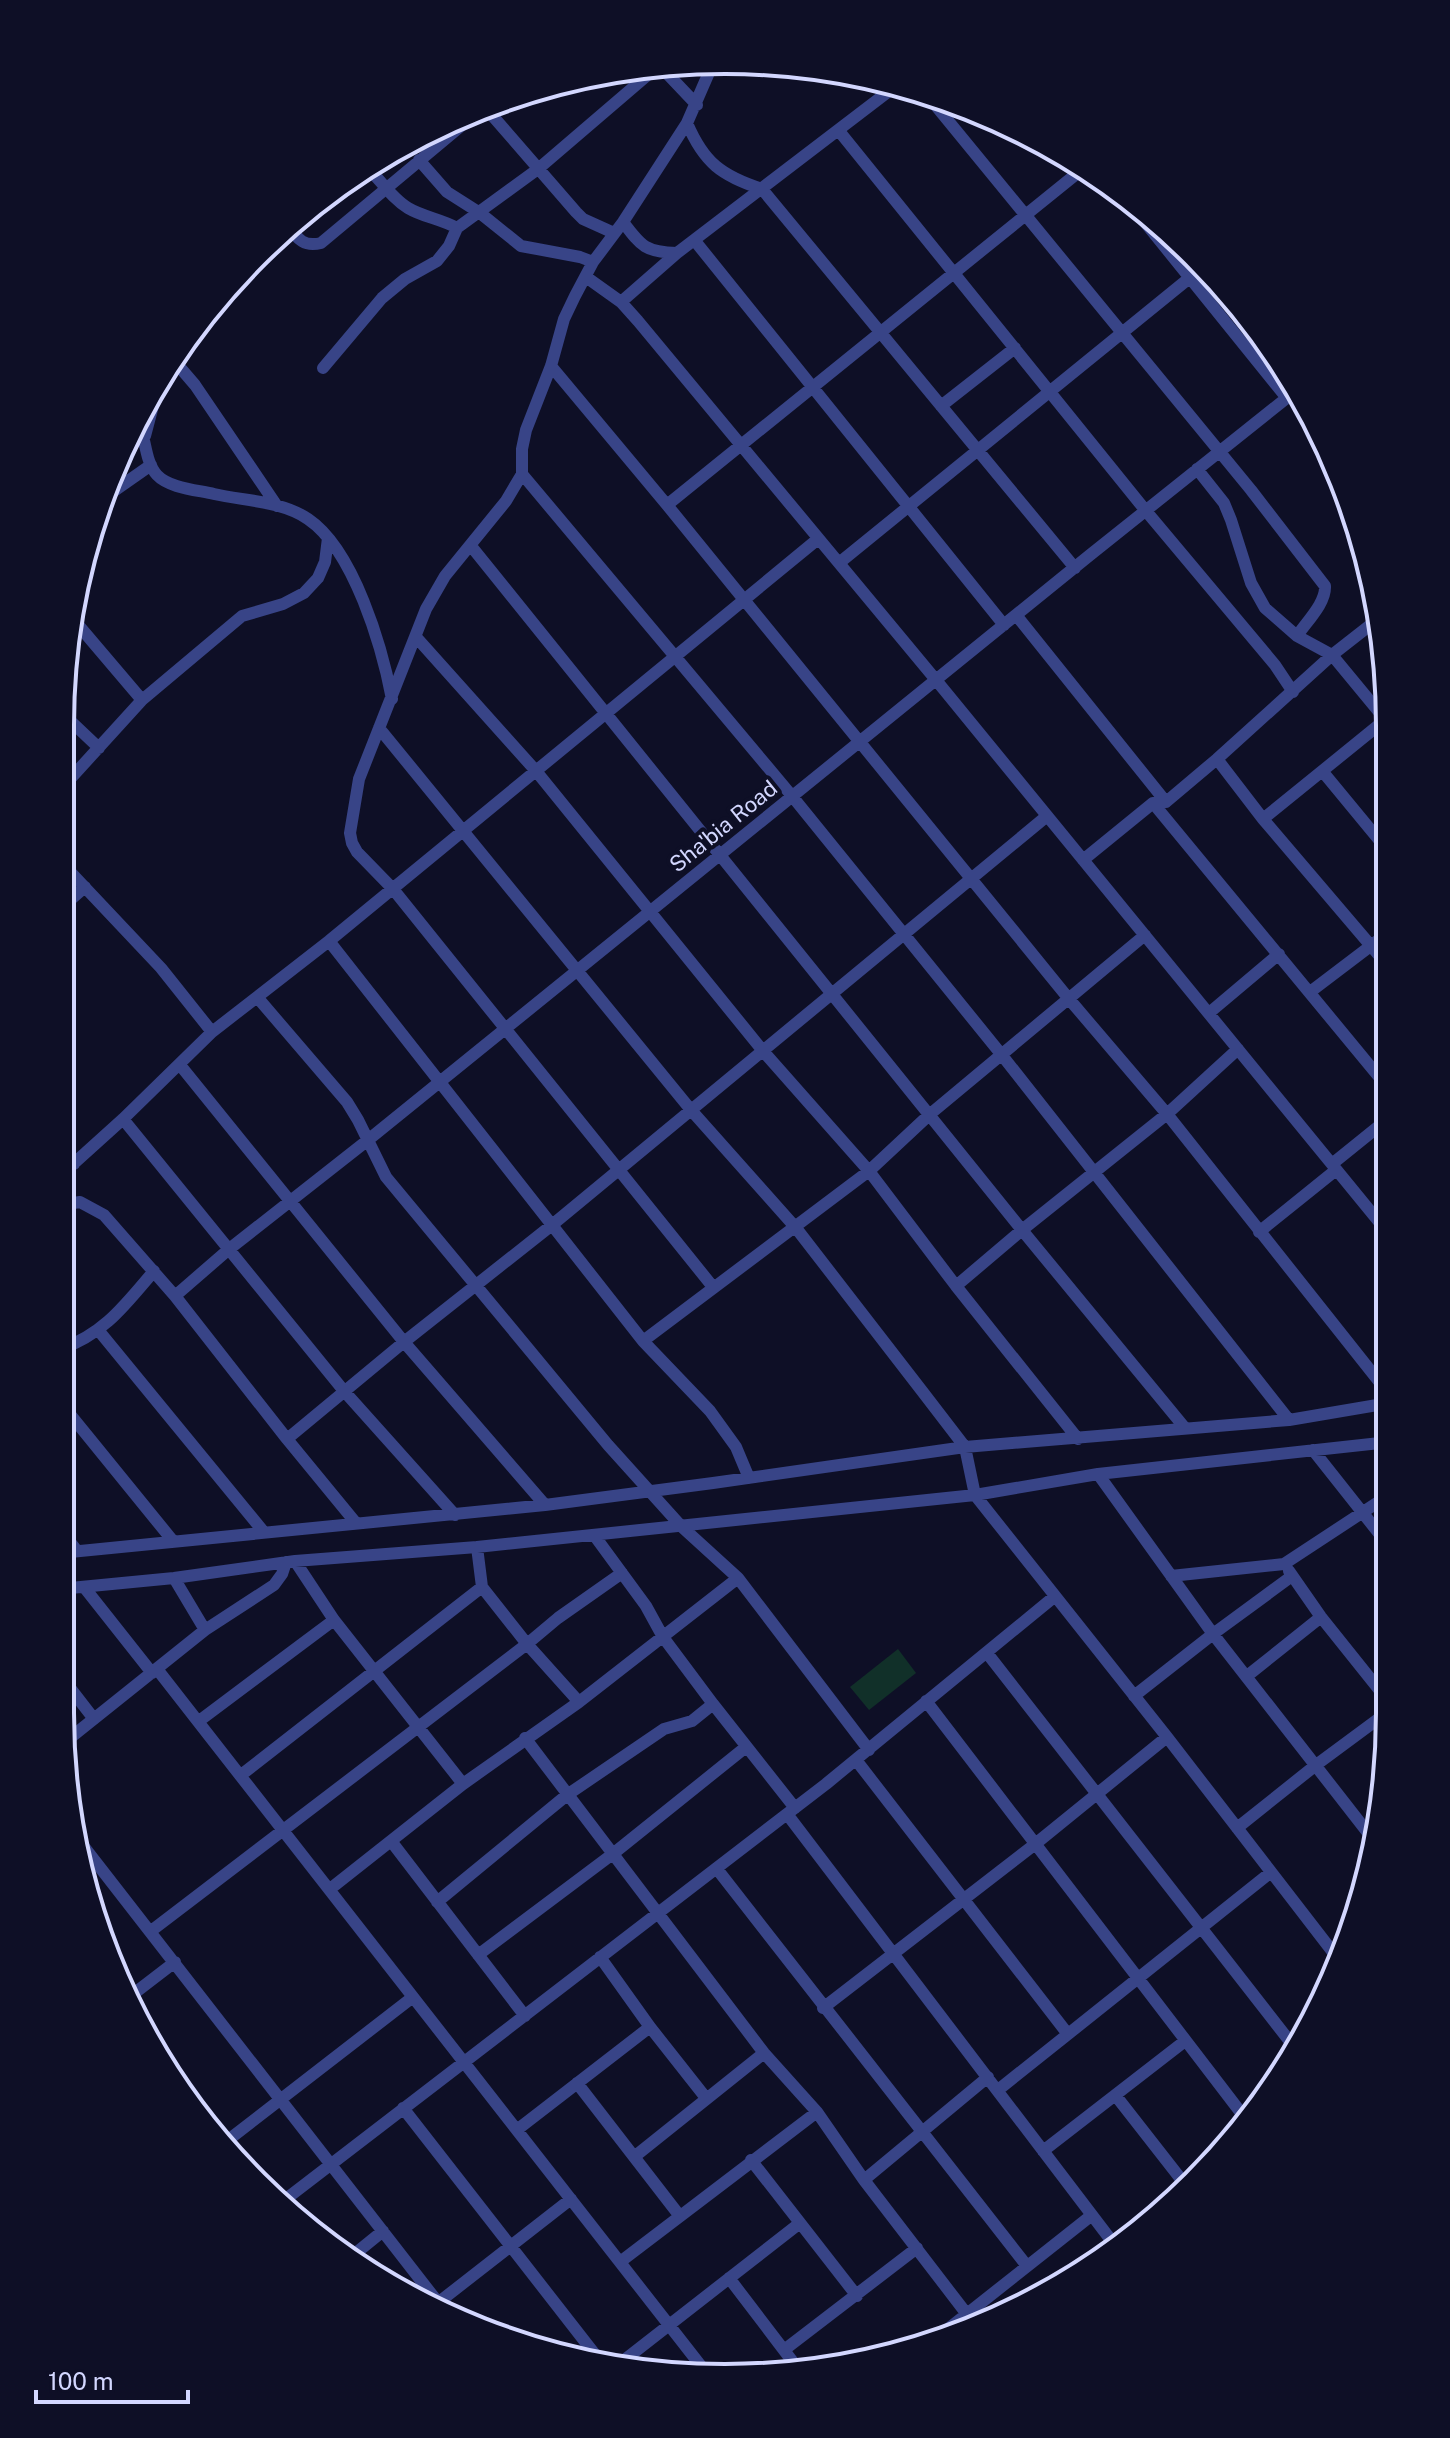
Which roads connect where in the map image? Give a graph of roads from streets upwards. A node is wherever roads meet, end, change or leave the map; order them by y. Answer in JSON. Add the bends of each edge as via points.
{"nodes":[{"id":1,"x":709,"y":74,"type":"edge"},
{"id":2,"x":669,"y":77,"type":"edge"},
{"id":3,"x":642,"y":80,"type":"edge"},
{"id":4,"x":885,"y":94,"type":"edge"},
{"id":5,"x":697,"y":105,"type":"junction"},
{"id":6,"x":941,"y":111,"type":"edge"},
{"id":7,"x":494,"y":117,"type":"edge"},
{"id":8,"x":687,"y":123,"type":"junction"},
{"id":9,"x":839,"y":131,"type":"junction"},
{"id":10,"x":448,"y":136,"type":"edge"},
{"id":11,"x":419,"y":160,"type":"junction"},
{"id":12,"x":538,"y":169,"type":"junction"},
{"id":13,"x":376,"y":176,"type":"edge"},
{"id":14,"x":1074,"y":176,"type":"edge"},
{"id":15,"x":387,"y":188,"type":"junction"},
{"id":16,"x":762,"y":189,"type":"junction"},
{"id":17,"x":480,"y":213,"type":"junction"},
{"id":18,"x":1026,"y":215,"type":"junction"},
{"id":19,"x":457,"y":228,"type":"junction"},
{"id":20,"x":618,"y":228,"type":"junction"},
{"id":21,"x":296,"y":236,"type":"edge"},
{"id":22,"x":695,"y":241,"type":"junction"},
{"id":23,"x":1160,"y":242,"type":"edge"},
{"id":24,"x":677,"y":253,"type":"junction"},
{"id":25,"x":593,"y":262,"type":"junction"},
{"id":26,"x":954,"y":272,"type":"junction"},
{"id":27,"x":1194,"y":274,"type":"edge"},
{"id":28,"x":586,"y":277,"type":"junction"},
{"id":29,"x":1189,"y":278,"type":"junction"},
{"id":30,"x":621,"y":302,"type":"junction"},
{"id":31,"x":881,"y":332,"type":"junction"},
{"id":32,"x":1122,"y":333,"type":"junction"},
{"id":33,"x":1015,"y":348,"type":"junction"},
{"id":34,"x":551,"y":366,"type":"junction"},
{"id":35,"x":181,"y":368,"type":"edge"},
{"id":36,"x":323,"y":368,"type":"dead end"},
{"id":37,"x":813,"y":387,"type":"junction"},
{"id":38,"x":1050,"y":391,"type":"junction"},
{"id":39,"x":1286,"y":397,"type":"joint"},
{"id":40,"x":941,"y":406,"type":"junction"},
{"id":41,"x":148,"y":423,"type":"edge"},
{"id":42,"x":143,"y":432,"type":"edge"},
{"id":43,"x":145,"y":436,"type":"junction"},
{"id":44,"x":741,"y":445,"type":"junction"},
{"id":45,"x":978,"y":450,"type":"junction"},
{"id":46,"x":1219,"y":452,"type":"junction"},
{"id":47,"x":151,"y":465,"type":"junction"},
{"id":48,"x":1197,"y":469,"type":"junction"},
{"id":49,"x":522,"y":474,"type":"junction"},
{"id":50,"x":120,"y":487,"type":"edge"},
{"id":51,"x":667,"y":505,"type":"junction"},
{"id":52,"x":277,"y":506,"type":"junction"},
{"id":53,"x":909,"y":506,"type":"junction"},
{"id":54,"x":1146,"y":511,"type":"junction"},
{"id":55,"x":329,"y":537,"type":"junction"},
{"id":56,"x":818,"y":539,"type":"junction"},
{"id":57,"x":471,"y":546,"type":"junction"},
{"id":58,"x":839,"y":563,"type":"junction"},
{"id":59,"x":1075,"y":568,"type":"junction"},
{"id":60,"x":744,"y":600,"type":"junction"},
{"id":61,"x":1016,"y":615,"type":"junction"},
{"id":62,"x":1004,"y":625,"type":"junction"},
{"id":63,"x":1368,"y":627,"type":"edge"},
{"id":64,"x":82,"y":629,"type":"edge"},
{"id":65,"x":1297,"y":636,"type":"junction"},
{"id":66,"x":416,"y":637,"type":"junction"},
{"id":67,"x":1332,"y":655,"type":"junction"},
{"id":68,"x":675,"y":656,"type":"junction"},
{"id":69,"x":936,"y":680,"type":"junction"},
{"id":70,"x":1293,"y":692,"type":"junction"},
{"id":71,"x":392,"y":699,"type":"junction"},
{"id":72,"x":142,"y":700,"type":"junction"},
{"id":73,"x":1376,"y":708,"type":"edge"},
{"id":74,"x":606,"y":714,"type":"junction"},
{"id":75,"x":74,"y":724,"type":"edge"},
{"id":76,"x":379,"y":728,"type":"junction"},
{"id":77,"x":1376,"y":731,"type":"edge"},
{"id":78,"x":859,"y":742,"type":"junction"},
{"id":79,"x":99,"y":748,"type":"junction"},
{"id":80,"x":1217,"y":759,"type":"junction"},
{"id":81,"x":536,"y":771,"type":"junction"},
{"id":82,"x":1323,"y":772,"type":"junction"},
{"id":83,"x":74,"y":775,"type":"edge"},
{"id":84,"x":792,"y":796,"type":"junction"},
{"id":85,"x":1160,"y":803,"type":"junction"},
{"id":86,"x":1047,"y":816,"type":"junction"},
{"id":87,"x":1263,"y":819,"type":"junction"},
{"id":88,"x":463,"y":831,"type":"junction"},
{"id":89,"x":1376,"y":836,"type":"edge"},
{"id":90,"x":719,"y":855,"type":"junction"},
{"id":91,"x":1083,"y":860,"type":"junction"},
{"id":92,"x":74,"y":876,"type":"edge"},
{"id":93,"x":971,"y":879,"type":"junction"},
{"id":94,"x":85,"y":887,"type":"junction"},
{"id":95,"x":393,"y":889,"type":"junction"},
{"id":96,"x":74,"y":897,"type":"edge"},
{"id":97,"x":649,"y":911,"type":"junction"},
{"id":98,"x":904,"y":934,"type":"junction"},
{"id":99,"x":1145,"y":935,"type":"junction"},
{"id":100,"x":329,"y":941,"type":"junction"},
{"id":101,"x":1376,"y":943,"type":"edge"},
{"id":102,"x":1371,"y":947,"type":"junction"},
{"id":103,"x":1376,"y":953,"type":"edge"},
{"id":104,"x":1279,"y":954,"type":"junction"},
{"id":105,"x":577,"y":970,"type":"junction"},
{"id":106,"x":1310,"y":992,"type":"junction"},
{"id":107,"x":831,"y":994,"type":"junction"},
{"id":108,"x":257,"y":997,"type":"junction"},
{"id":109,"x":1069,"y":999,"type":"junction"},
{"id":110,"x":1209,"y":1013,"type":"junction"},
{"id":111,"x":505,"y":1028,"type":"junction"},
{"id":112,"x":212,"y":1032,"type":"junction"},
{"id":113,"x":1238,"y":1049,"type":"junction"},
{"id":114,"x":763,"y":1051,"type":"junction"},
{"id":115,"x":1001,"y":1054,"type":"junction"},
{"id":116,"x":180,"y":1065,"type":"junction"},
{"id":117,"x":1376,"y":1073,"type":"edge"},
{"id":118,"x":439,"y":1081,"type":"junction"},
{"id":119,"x":691,"y":1110,"type":"junction"},
{"id":120,"x":1167,"y":1114,"type":"junction"},
{"id":121,"x":929,"y":1115,"type":"junction"},
{"id":122,"x":123,"y":1119,"type":"junction"},
{"id":123,"x":1376,"y":1130,"type":"edge"},
{"id":124,"x":368,"y":1140,"type":"junction"},
{"id":125,"x":74,"y":1164,"type":"edge"},
{"id":126,"x":1334,"y":1167,"type":"junction"},
{"id":127,"x":619,"y":1170,"type":"junction"},
{"id":128,"x":869,"y":1171,"type":"junction"},
{"id":129,"x":1096,"y":1172,"type":"junction"},
{"id":130,"x":290,"y":1200,"type":"junction"},
{"id":131,"x":74,"y":1203,"type":"edge"},
{"id":132,"x":1376,"y":1218,"type":"edge"},
{"id":133,"x":552,"y":1225,"type":"junction"},
{"id":134,"x":796,"y":1228,"type":"junction"},
{"id":135,"x":1022,"y":1230,"type":"junction"},
{"id":136,"x":1259,"y":1232,"type":"junction"},
{"id":137,"x":228,"y":1250,"type":"junction"},
{"id":138,"x":154,"y":1271,"type":"junction"},
{"id":139,"x":476,"y":1285,"type":"junction"},
{"id":140,"x":956,"y":1286,"type":"junction"},
{"id":141,"x":713,"y":1287,"type":"junction"},
{"id":142,"x":175,"y":1296,"type":"junction"},
{"id":143,"x":99,"y":1331,"type":"junction"},
{"id":144,"x":643,"y":1341,"type":"junction"},
{"id":145,"x":404,"y":1342,"type":"junction"},
{"id":146,"x":74,"y":1344,"type":"edge"},
{"id":147,"x":1376,"y":1378,"type":"edge"},
{"id":148,"x":344,"y":1391,"type":"junction"},
{"id":149,"x":1376,"y":1405,"type":"edge"},
{"id":150,"x":74,"y":1419,"type":"edge"},
{"id":151,"x":1289,"y":1420,"type":"junction"},
{"id":152,"x":1185,"y":1428,"type":"junction"},
{"id":153,"x":287,"y":1439,"type":"junction"},
{"id":154,"x":1078,"y":1439,"type":"junction"},
{"id":155,"x":1376,"y":1443,"type":"edge"},
{"id":156,"x":965,"y":1447,"type":"junction"},
{"id":157,"x":1313,"y":1450,"type":"junction"},
{"id":158,"x":1098,"y":1474,"type":"junction"},
{"id":159,"x":749,"y":1478,"type":"junction"},
{"id":160,"x":651,"y":1492,"type":"junction"},
{"id":161,"x":975,"y":1495,"type":"junction"},
{"id":162,"x":1376,"y":1504,"type":"edge"},
{"id":163,"x":545,"y":1505,"type":"junction"},
{"id":164,"x":1363,"y":1513,"type":"junction"},
{"id":165,"x":455,"y":1515,"type":"junction"},
{"id":166,"x":356,"y":1523,"type":"junction"},
{"id":167,"x":681,"y":1526,"type":"junction"},
{"id":168,"x":1376,"y":1530,"type":"edge"},
{"id":169,"x":263,"y":1531,"type":"junction"},
{"id":170,"x":594,"y":1535,"type":"junction"},
{"id":171,"x":173,"y":1541,"type":"junction"},
{"id":172,"x":74,"y":1547,"type":"edge"},
{"id":173,"x":477,"y":1547,"type":"junction"},
{"id":174,"x":74,"y":1551,"type":"edge"},
{"id":175,"x":77,"y":1551,"type":"junction"},
{"id":176,"x":290,"y":1562,"type":"junction"},
{"id":177,"x":1284,"y":1564,"type":"junction"},
{"id":178,"x":622,"y":1573,"type":"junction"},
{"id":179,"x":1171,"y":1576,"type":"junction"},
{"id":180,"x":1292,"y":1576,"type":"junction"},
{"id":181,"x":174,"y":1578,"type":"junction"},
{"id":182,"x":738,"y":1578,"type":"junction"},
{"id":183,"x":84,"y":1587,"type":"junction"},
{"id":184,"x":482,"y":1587,"type":"junction"},
{"id":185,"x":74,"y":1588,"type":"edge"},
{"id":186,"x":1054,"y":1597,"type":"junction"},
{"id":187,"x":1321,"y":1617,"type":"junction"},
{"id":188,"x":334,"y":1620,"type":"junction"},
{"id":189,"x":205,"y":1630,"type":"junction"},
{"id":190,"x":1213,"y":1634,"type":"junction"},
{"id":191,"x":663,"y":1637,"type":"junction"},
{"id":192,"x":527,"y":1644,"type":"junction"},
{"id":193,"x":987,"y":1653,"type":"junction"},
{"id":194,"x":374,"y":1670,"type":"junction"},
{"id":195,"x":154,"y":1671,"type":"junction"},
{"id":196,"x":1247,"y":1676,"type":"junction"},
{"id":197,"x":1376,"y":1686,"type":"edge"},
{"id":198,"x":74,"y":1693,"type":"edge"},
{"id":199,"x":1134,"y":1696,"type":"junction"},
{"id":200,"x":926,"y":1701,"type":"junction"},
{"id":201,"x":579,"y":1702,"type":"junction"},
{"id":202,"x":713,"y":1704,"type":"junction"},
{"id":203,"x":94,"y":1719,"type":"junction"},
{"id":204,"x":199,"y":1721,"type":"junction"},
{"id":205,"x":1376,"y":1721,"type":"edge"},
{"id":206,"x":418,"y":1727,"type":"junction"},
{"id":207,"x":74,"y":1734,"type":"edge"},
{"id":208,"x":1167,"y":1737,"type":"junction"},
{"id":209,"x":525,"y":1738,"type":"junction"},
{"id":210,"x":746,"y":1747,"type":"junction"},
{"id":211,"x":869,"y":1750,"type":"junction"},
{"id":212,"x":856,"y":1760,"type":"junction"},
{"id":213,"x":1316,"y":1765,"type":"junction"},
{"id":214,"x":241,"y":1775,"type":"junction"},
{"id":215,"x":463,"y":1784,"type":"junction"},
{"id":216,"x":567,"y":1795,"type":"junction"},
{"id":217,"x":1097,"y":1795,"type":"junction"},
{"id":218,"x":791,"y":1811,"type":"junction"},
{"id":219,"x":1237,"y":1828,"type":"junction"},
{"id":220,"x":1365,"y":1829,"type":"edge"},
{"id":221,"x":284,"y":1830,"type":"junction"},
{"id":222,"x":391,"y":1841,"type":"junction"},
{"id":223,"x":1034,"y":1845,"type":"junction"},
{"id":224,"x":614,"y":1853,"type":"junction"},
{"id":225,"x":90,"y":1855,"type":"edge"},
{"id":226,"x":717,"y":1869,"type":"junction"},
{"id":227,"x":1270,"y":1873,"type":"junction"},
{"id":228,"x":330,"y":1889,"type":"junction"},
{"id":229,"x":964,"y":1899,"type":"junction"},
{"id":230,"x":437,"y":1902,"type":"junction"},
{"id":231,"x":659,"y":1914,"type":"junction"},
{"id":232,"x":1202,"y":1928,"type":"junction"},
{"id":233,"x":151,"y":1931,"type":"junction"},
{"id":234,"x":1331,"y":1950,"type":"edge"},
{"id":235,"x":893,"y":1953,"type":"junction"},
{"id":236,"x":478,"y":1955,"type":"junction"},
{"id":237,"x":600,"y":1957,"type":"junction"},
{"id":238,"x":175,"y":1962,"type":"junction"},
{"id":239,"x":1137,"y":1978,"type":"junction"},
{"id":240,"x":137,"y":1991,"type":"edge"},
{"id":241,"x":413,"y":1997,"type":"junction"},
{"id":242,"x":823,"y":2008,"type":"junction"},
{"id":243,"x":525,"y":2016,"type":"junction"},
{"id":244,"x":650,"y":2027,"type":"junction"},
{"id":245,"x":1067,"y":2033,"type":"junction"},
{"id":246,"x":1289,"y":2040,"type":"edge"},
{"id":247,"x":1185,"y":2041,"type":"junction"},
{"id":248,"x":764,"y":2053,"type":"junction"},
{"id":249,"x":464,"y":2063,"type":"junction"},
{"id":250,"x":988,"y":2077,"type":"junction"},
{"id":251,"x":577,"y":2083,"type":"junction"},
{"id":252,"x":998,"y":2090,"type":"junction"},
{"id":253,"x":1116,"y":2096,"type":"junction"},
{"id":254,"x":706,"y":2098,"type":"junction"},
{"id":255,"x":280,"y":2099,"type":"junction"},
{"id":256,"x":403,"y":2108,"type":"junction"},
{"id":257,"x":1239,"y":2111,"type":"edge"},
{"id":258,"x":817,"y":2112,"type":"junction"},
{"id":259,"x":518,"y":2129,"type":"junction"},
{"id":260,"x":922,"y":2132,"type":"junction"},
{"id":261,"x":232,"y":2137,"type":"edge"},
{"id":262,"x":1043,"y":2151,"type":"junction"},
{"id":263,"x":634,"y":2157,"type":"junction"},
{"id":264,"x":751,"y":2160,"type":"junction"},
{"id":265,"x":331,"y":2164,"type":"junction"},
{"id":266,"x":1180,"y":2178,"type":"edge"},
{"id":267,"x":864,"y":2180,"type":"junction"},
{"id":268,"x":290,"y":2196,"type":"edge"},
{"id":269,"x":571,"y":2199,"type":"junction"},
{"id":270,"x":679,"y":2215,"type":"junction"},
{"id":271,"x":1092,"y":2215,"type":"junction"},
{"id":272,"x":800,"y":2223,"type":"junction"},
{"id":273,"x":383,"y":2231,"type":"junction"},
{"id":274,"x":1109,"y":2238,"type":"edge"},
{"id":275,"x":510,"y":2247,"type":"junction"},
{"id":276,"x":917,"y":2248,"type":"junction"},
{"id":277,"x":359,"y":2251,"type":"edge"},
{"id":278,"x":620,"y":2262,"type":"junction"},
{"id":279,"x":1027,"y":2266,"type":"junction"},
{"id":280,"x":729,"y":2278,"type":"junction"},
{"id":281,"x":433,"y":2295,"type":"edge"},
{"id":282,"x":857,"y":2296,"type":"junction"},
{"id":283,"x":445,"y":2300,"type":"edge"},
{"id":284,"x":966,"y":2313,"type":"junction"},
{"id":285,"x":957,"y":2320,"type":"edge"},
{"id":286,"x":668,"y":2325,"type":"junction"},
{"id":287,"x":591,"y":2349,"type":"edge"},
{"id":288,"x":784,"y":2350,"type":"junction"},
{"id":289,"x":629,"y":2356,"type":"edge"},
{"id":290,"x":792,"y":2360,"type":"edge"},
{"id":291,"x":699,"y":2363,"type":"edge"}],
"edges":[{"from":1,"to":5,"type":"street"},
{"from":2,"to":5,"type":"street"},
{"from":3,"to":12,"type":"street"},
{"from":4,"to":9,"type":"street"},
{"from":5,"to":8,"type":"street"},
{"from":6,"to":18,"type":"street"},
{"from":7,"to":12,"type":"street"},
{"from":8,"to":16,"type":"street","via":[[717,169]]},
{"from":8,"to":20,"type":"street"},
{"from":9,"to":16,"type":"street"},
{"from":9,"to":26,"type":"street"},
{"from":10,"to":11,"type":"street"},
{"from":11,"to":15,"type":"street"},
{"from":11,"to":17,"type":"street","via":[[447,192]]},
{"from":12,"to":17,"type":"street"},
{"from":12,"to":20,"type":"street","via":[[583,219]]},
{"from":13,"to":15,"type":"street"},
{"from":14,"to":18,"type":"street"},
{"from":15,"to":19,"type":"street","via":[[408,208]]},
{"from":15,"to":21,"type":"street","via":[[321,243],[305,244]]},
{"from":16,"to":22,"type":"street"},
{"from":16,"to":31,"type":"street"},
{"from":17,"to":19,"type":"street"},
{"from":17,"to":25,"type":"street","via":[[521,246]]},
{"from":18,"to":26,"type":"street"},
{"from":18,"to":32,"type":"street"},
{"from":19,"to":36,"type":"street","via":[[437,261],[382,298]]},
{"from":20,"to":24,"type":"street","via":[[649,250]]},
{"from":20,"to":25,"type":"street"},
{"from":22,"to":24,"type":"street"},
{"from":22,"to":37,"type":"street"},
{"from":23,"to":29,"type":"street"},
{"from":24,"to":30,"type":"street"},
{"from":25,"to":28,"type":"street"},
{"from":26,"to":31,"type":"street"},
{"from":26,"to":33,"type":"street"},
{"from":27,"to":29,"type":"street"},
{"from":28,"to":30,"type":"street"},
{"from":28,"to":34,"type":"street","via":[[564,319]]},
{"from":29,"to":32,"type":"street"},
{"from":29,"to":39,"type":"street"},
{"from":30,"to":44,"type":"street"},
{"from":31,"to":37,"type":"street"},
{"from":31,"to":40,"type":"street"},
{"from":32,"to":38,"type":"street"},
{"from":32,"to":46,"type":"street"},
{"from":33,"to":38,"type":"street"},
{"from":33,"to":40,"type":"street"},
{"from":34,"to":49,"type":"street","via":[[526,430]]},
{"from":34,"to":51,"type":"street"},
{"from":35,"to":52,"type":"street"},
{"from":37,"to":44,"type":"street"},
{"from":37,"to":53,"type":"street"},
{"from":38,"to":45,"type":"street"},
{"from":38,"to":54,"type":"street"},
{"from":39,"to":46,"type":"street","name":"Sha'bia Road"},
{"from":40,"to":45,"type":"street"},
{"from":41,"to":43,"type":"street"},
{"from":42,"to":43,"type":"street"},
{"from":43,"to":47,"type":"street"},
{"from":44,"to":51,"type":"street"},
{"from":44,"to":56,"type":"street"},
{"from":45,"to":53,"type":"street"},
{"from":45,"to":59,"type":"street"},
{"from":46,"to":48,"type":"street","name":"Sha'bia Road"},
{"from":46,"to":65,"type":"street","via":[[1325,586],[1322,602]]},
{"from":47,"to":50,"type":"street"},
{"from":47,"to":52,"type":"street","via":[[169,483]]},
{"from":48,"to":54,"type":"street","name":"Sha'bia Road"},
{"from":48,"to":65,"type":"street","via":[[1224,503],[1265,608]]},
{"from":49,"to":57,"type":"street"},
{"from":49,"to":68,"type":"street"},
{"from":51,"to":60,"type":"street"},
{"from":52,"to":55,"type":"street","via":[[308,518]]},
{"from":53,"to":58,"type":"street"},
{"from":53,"to":62,"type":"street"},
{"from":54,"to":59,"type":"street","name":"Sha'bia Road"},
{"from":54,"to":70,"type":"street"},
{"from":55,"to":71,"type":"street","via":[[376,633]]},
{"from":55,"to":72,"type":"street","via":[[318,578],[304,593],[242,616]]},
{"from":56,"to":58,"type":"street"},
{"from":56,"to":60,"type":"street"},
{"from":57,"to":66,"type":"street","via":[[445,576]]},
{"from":57,"to":74,"type":"street"},
{"from":58,"to":69,"type":"street"},
{"from":59,"to":61,"type":"street","name":"Sha'bia Road"},
{"from":60,"to":68,"type":"street"},
{"from":60,"to":78,"type":"street"},
{"from":61,"to":62,"type":"street","name":"Sha'bia Road"},
{"from":61,"to":85,"type":"street"},
{"from":62,"to":69,"type":"street","name":"Sha'bia Road"},
{"from":63,"to":67,"type":"street"},
{"from":64,"to":72,"type":"street"},
{"from":65,"to":67,"type":"street"},
{"from":66,"to":71,"type":"street"},
{"from":66,"to":81,"type":"street"},
{"from":67,"to":70,"type":"street"},
{"from":67,"to":73,"type":"street"},
{"from":68,"to":74,"type":"street"},
{"from":68,"to":84,"type":"street"},
{"from":69,"to":78,"type":"street","name":"Sha'bia Road"},
{"from":69,"to":86,"type":"street"},
{"from":70,"to":80,"type":"street"},
{"from":71,"to":76,"type":"street"},
{"from":72,"to":79,"type":"street"},
{"from":74,"to":81,"type":"street"},
{"from":74,"to":90,"type":"street"},
{"from":75,"to":79,"type":"street"},
{"from":76,"to":88,"type":"street"},
{"from":76,"to":95,"type":"street","via":[[359,779],[350,833],[357,852]]},
{"from":77,"to":82,"type":"street"},
{"from":78,"to":84,"type":"street","name":"Sha'bia Road"},
{"from":78,"to":93,"type":"street"},
{"from":79,"to":83,"type":"street"},
{"from":80,"to":85,"type":"street"},
{"from":80,"to":87,"type":"street"},
{"from":81,"to":88,"type":"street"},
{"from":81,"to":97,"type":"street"},
{"from":82,"to":87,"type":"street"},
{"from":82,"to":89,"type":"street"},
{"from":84,"to":90,"type":"street","name":"Sha'bia Road"},
{"from":84,"to":98,"type":"street"},
{"from":85,"to":91,"type":"street"},
{"from":85,"to":104,"type":"street"},
{"from":86,"to":91,"type":"street"},
{"from":86,"to":93,"type":"street"},
{"from":87,"to":102,"type":"street"},
{"from":88,"to":95,"type":"street"},
{"from":88,"to":105,"type":"street"},
{"from":90,"to":97,"type":"street","name":"Sha'bia Road"},
{"from":90,"to":107,"type":"street"},
{"from":91,"to":99,"type":"street"},
{"from":92,"to":94,"type":"street"},
{"from":93,"to":98,"type":"street"},
{"from":93,"to":109,"type":"street"},
{"from":94,"to":96,"type":"street"},
{"from":94,"to":112,"type":"street"},
{"from":95,"to":100,"type":"street"},
{"from":95,"to":111,"type":"street"},
{"from":97,"to":105,"type":"street","name":"Sha'bia Road"},
{"from":97,"to":114,"type":"street"},
{"from":98,"to":107,"type":"street"},
{"from":98,"to":115,"type":"street"},
{"from":99,"to":109,"type":"street"},
{"from":99,"to":110,"type":"street"},
{"from":100,"to":108,"type":"street"},
{"from":100,"to":118,"type":"street"},
{"from":101,"to":102,"type":"street"},
{"from":102,"to":103,"type":"street"},
{"from":102,"to":106,"type":"street"},
{"from":104,"to":106,"type":"street"},
{"from":104,"to":110,"type":"street"},
{"from":105,"to":111,"type":"street","name":"Sha'bia Road"},
{"from":105,"to":119,"type":"street"},
{"from":106,"to":117,"type":"street"},
{"from":107,"to":114,"type":"street"},
{"from":107,"to":121,"type":"street"},
{"from":108,"to":112,"type":"street"},
{"from":108,"to":124,"type":"street","via":[[347,1102]]},
{"from":109,"to":115,"type":"street"},
{"from":109,"to":120,"type":"street"},
{"from":110,"to":113,"type":"street"},
{"from":111,"to":118,"type":"street","name":"Sha'bia Road"},
{"from":111,"to":127,"type":"street"},
{"from":112,"to":116,"type":"street"},
{"from":113,"to":120,"type":"street"},
{"from":113,"to":126,"type":"street"},
{"from":114,"to":119,"type":"street"},
{"from":114,"to":128,"type":"street"},
{"from":115,"to":121,"type":"street"},
{"from":115,"to":129,"type":"street"},
{"from":116,"to":122,"type":"street"},
{"from":116,"to":130,"type":"street"},
{"from":118,"to":124,"type":"street","name":"Sha'bia Road"},
{"from":118,"to":133,"type":"street"},
{"from":119,"to":127,"type":"street"},
{"from":119,"to":134,"type":"street"},
{"from":120,"to":129,"type":"street"},
{"from":120,"to":136,"type":"street"},
{"from":121,"to":128,"type":"street"},
{"from":121,"to":135,"type":"street"},
{"from":122,"to":125,"type":"street"},
{"from":122,"to":137,"type":"street"},
{"from":123,"to":126,"type":"street"},
{"from":124,"to":130,"type":"street","name":"Sha'bia Road"},
{"from":124,"to":139,"type":"street","via":[[386,1177]]},
{"from":126,"to":132,"type":"street"},
{"from":126,"to":136,"type":"street"},
{"from":127,"to":133,"type":"street"},
{"from":127,"to":141,"type":"street"},
{"from":128,"to":134,"type":"street"},
{"from":128,"to":140,"type":"street"},
{"from":129,"to":135,"type":"street"},
{"from":129,"to":151,"type":"street"},
{"from":130,"to":137,"type":"street","name":"Sha'bia Road"},
{"from":130,"to":145,"type":"street"},
{"from":131,"to":138,"type":"street","via":[[104,1215]]},
{"from":133,"to":139,"type":"street"},
{"from":133,"to":144,"type":"street"},
{"from":134,"to":141,"type":"street"},
{"from":134,"to":156,"type":"street"},
{"from":135,"to":140,"type":"street"},
{"from":135,"to":152,"type":"street"},
{"from":136,"to":147,"type":"street"},
{"from":137,"to":142,"type":"street","name":"Sha'bia Road"},
{"from":137,"to":148,"type":"street"},
{"from":138,"to":142,"type":"street"},
{"from":138,"to":143,"type":"street"},
{"from":139,"to":145,"type":"street"},
{"from":139,"to":160,"type":"street"},
{"from":140,"to":154,"type":"street"},
{"from":141,"to":144,"type":"street"},
{"from":142,"to":153,"type":"street"},
{"from":143,"to":146,"type":"street"},
{"from":143,"to":169,"type":"street"},
{"from":144,"to":159,"type":"street","via":[[710,1411],[736,1447]]},
{"from":145,"to":148,"type":"street"},
{"from":145,"to":163,"type":"street"},
{"from":148,"to":153,"type":"street"},
{"from":148,"to":165,"type":"street"},
{"from":149,"to":151,"type":"street"},
{"from":150,"to":171,"type":"street"},
{"from":151,"to":152,"type":"street"},
{"from":152,"to":154,"type":"street"},
{"from":153,"to":166,"type":"street"},
{"from":154,"to":156,"type":"street"},
{"from":155,"to":157,"type":"street"},
{"from":156,"to":159,"type":"street"},
{"from":156,"to":161,"type":"street"},
{"from":157,"to":158,"type":"street"},
{"from":157,"to":164,"type":"street"},
{"from":158,"to":161,"type":"street"},
{"from":158,"to":179,"type":"street"},
{"from":159,"to":160,"type":"street"},
{"from":160,"to":163,"type":"street"},
{"from":160,"to":167,"type":"street"},
{"from":161,"to":167,"type":"street"},
{"from":161,"to":186,"type":"street"},
{"from":162,"to":164,"type":"street"},
{"from":163,"to":165,"type":"street"},
{"from":164,"to":168,"type":"street"},
{"from":164,"to":177,"type":"street"},
{"from":165,"to":166,"type":"street"},
{"from":166,"to":169,"type":"street"},
{"from":167,"to":170,"type":"street"},
{"from":167,"to":182,"type":"street"},
{"from":169,"to":171,"type":"street"},
{"from":170,"to":173,"type":"street"},
{"from":170,"to":178,"type":"street"},
{"from":171,"to":175,"type":"street"},
{"from":172,"to":175,"type":"street"},
{"from":173,"to":176,"type":"street"},
{"from":173,"to":184,"type":"street"},
{"from":174,"to":175,"type":"street"},
{"from":176,"to":181,"type":"street"},
{"from":176,"to":188,"type":"street"},
{"from":176,"to":189,"type":"street","via":[[274,1585]]},
{"from":177,"to":179,"type":"street"},
{"from":177,"to":180,"type":"street"},
{"from":178,"to":191,"type":"street"},
{"from":178,"to":192,"type":"street"},
{"from":179,"to":190,"type":"street"},
{"from":180,"to":187,"type":"street"},
{"from":180,"to":190,"type":"street"},
{"from":181,"to":183,"type":"street"},
{"from":181,"to":189,"type":"street"},
{"from":182,"to":191,"type":"street"},
{"from":182,"to":211,"type":"street"},
{"from":183,"to":185,"type":"street"},
{"from":183,"to":195,"type":"street"},
{"from":184,"to":192,"type":"street"},
{"from":184,"to":194,"type":"street"},
{"from":186,"to":193,"type":"street"},
{"from":186,"to":199,"type":"street"},
{"from":187,"to":196,"type":"street"},
{"from":187,"to":197,"type":"street"},
{"from":188,"to":194,"type":"street"},
{"from":188,"to":204,"type":"street"},
{"from":189,"to":195,"type":"street"},
{"from":190,"to":196,"type":"street"},
{"from":190,"to":199,"type":"street"},
{"from":191,"to":201,"type":"street"},
{"from":191,"to":202,"type":"street"},
{"from":192,"to":201,"type":"street"},
{"from":192,"to":206,"type":"street"},
{"from":193,"to":200,"type":"street"},
{"from":193,"to":217,"type":"street"},
{"from":194,"to":206,"type":"street"},
{"from":194,"to":214,"type":"street"},
{"from":195,"to":203,"type":"street"},
{"from":195,"to":204,"type":"street"},
{"from":196,"to":213,"type":"street"},
{"from":198,"to":203,"type":"street"},
{"from":199,"to":208,"type":"street"},
{"from":200,"to":211,"type":"street"},
{"from":200,"to":223,"type":"street"},
{"from":201,"to":209,"type":"street"},
{"from":202,"to":210,"type":"street"},
{"from":202,"to":216,"type":"street","via":[[692,1721],[664,1729]]},
{"from":203,"to":207,"type":"street"},
{"from":204,"to":214,"type":"street"},
{"from":205,"to":213,"type":"street"},
{"from":206,"to":215,"type":"street"},
{"from":206,"to":221,"type":"street"},
{"from":208,"to":217,"type":"street"},
{"from":208,"to":219,"type":"street"},
{"from":209,"to":215,"type":"street"},
{"from":209,"to":216,"type":"street"},
{"from":210,"to":218,"type":"street"},
{"from":210,"to":224,"type":"street"},
{"from":211,"to":212,"type":"street"},
{"from":212,"to":218,"type":"street"},
{"from":212,"to":229,"type":"street"},
{"from":213,"to":219,"type":"street"},
{"from":213,"to":220,"type":"street"},
{"from":214,"to":221,"type":"street"},
{"from":215,"to":222,"type":"street"},
{"from":216,"to":224,"type":"street"},
{"from":216,"to":230,"type":"street"},
{"from":217,"to":223,"type":"street"},
{"from":217,"to":232,"type":"street"},
{"from":218,"to":226,"type":"street"},
{"from":218,"to":235,"type":"street"},
{"from":219,"to":227,"type":"street"},
{"from":221,"to":228,"type":"street"},
{"from":221,"to":233,"type":"street"},
{"from":222,"to":228,"type":"street"},
{"from":222,"to":230,"type":"street"},
{"from":223,"to":229,"type":"street"},
{"from":223,"to":239,"type":"street"},
{"from":224,"to":231,"type":"street"},
{"from":224,"to":236,"type":"street"},
{"from":225,"to":233,"type":"street"},
{"from":226,"to":231,"type":"street"},
{"from":226,"to":242,"type":"street"},
{"from":227,"to":232,"type":"street"},
{"from":227,"to":234,"type":"street"},
{"from":228,"to":241,"type":"street"},
{"from":229,"to":235,"type":"street"},
{"from":229,"to":245,"type":"street"},
{"from":230,"to":236,"type":"street"},
{"from":231,"to":237,"type":"street"},
{"from":231,"to":248,"type":"street"},
{"from":232,"to":239,"type":"street"},
{"from":232,"to":246,"type":"street"},
{"from":233,"to":238,"type":"street"},
{"from":235,"to":242,"type":"street"},
{"from":235,"to":250,"type":"street"},
{"from":236,"to":243,"type":"street"},
{"from":237,"to":243,"type":"street"},
{"from":237,"to":244,"type":"street"},
{"from":238,"to":240,"type":"street"},
{"from":238,"to":255,"type":"street"},
{"from":239,"to":245,"type":"street"},
{"from":239,"to":247,"type":"street"},
{"from":241,"to":249,"type":"street"},
{"from":241,"to":255,"type":"street"},
{"from":242,"to":260,"type":"street"},
{"from":243,"to":249,"type":"street"},
{"from":244,"to":251,"type":"street"},
{"from":244,"to":254,"type":"street"},
{"from":245,"to":252,"type":"street"},
{"from":247,"to":253,"type":"street"},
{"from":247,"to":257,"type":"street"},
{"from":248,"to":254,"type":"street"},
{"from":248,"to":258,"type":"street"},
{"from":249,"to":256,"type":"street"},
{"from":249,"to":259,"type":"street"},
{"from":250,"to":252,"type":"street"},
{"from":250,"to":260,"type":"street"},
{"from":251,"to":259,"type":"street"},
{"from":251,"to":263,"type":"street"},
{"from":252,"to":262,"type":"street"},
{"from":253,"to":262,"type":"street"},
{"from":253,"to":266,"type":"street"},
{"from":254,"to":263,"type":"street"},
{"from":255,"to":261,"type":"street"},
{"from":255,"to":265,"type":"street"},
{"from":256,"to":265,"type":"street"},
{"from":256,"to":275,"type":"street"},
{"from":258,"to":264,"type":"street"},
{"from":258,"to":267,"type":"street"},
{"from":259,"to":269,"type":"street"},
{"from":260,"to":267,"type":"street"},
{"from":260,"to":279,"type":"street"},
{"from":262,"to":271,"type":"street"},
{"from":263,"to":270,"type":"street"},
{"from":264,"to":270,"type":"street"},
{"from":264,"to":272,"type":"street"},
{"from":265,"to":268,"type":"street"},
{"from":265,"to":273,"type":"street"},
{"from":267,"to":276,"type":"street"},
{"from":269,"to":275,"type":"street"},
{"from":269,"to":278,"type":"street"},
{"from":270,"to":278,"type":"street"},
{"from":271,"to":274,"type":"street"},
{"from":271,"to":279,"type":"street"},
{"from":272,"to":280,"type":"street"},
{"from":272,"to":282,"type":"street"},
{"from":273,"to":277,"type":"street"},
{"from":273,"to":281,"type":"street"},
{"from":275,"to":283,"type":"street"},
{"from":275,"to":287,"type":"street"},
{"from":276,"to":282,"type":"street"},
{"from":276,"to":284,"type":"street"},
{"from":278,"to":286,"type":"street"},
{"from":279,"to":284,"type":"street"},
{"from":280,"to":286,"type":"street"},
{"from":280,"to":288,"type":"street"},
{"from":282,"to":288,"type":"street"},
{"from":284,"to":285,"type":"street"},
{"from":286,"to":289,"type":"street"},
{"from":286,"to":291,"type":"street"},
{"from":288,"to":290,"type":"street"}]}
